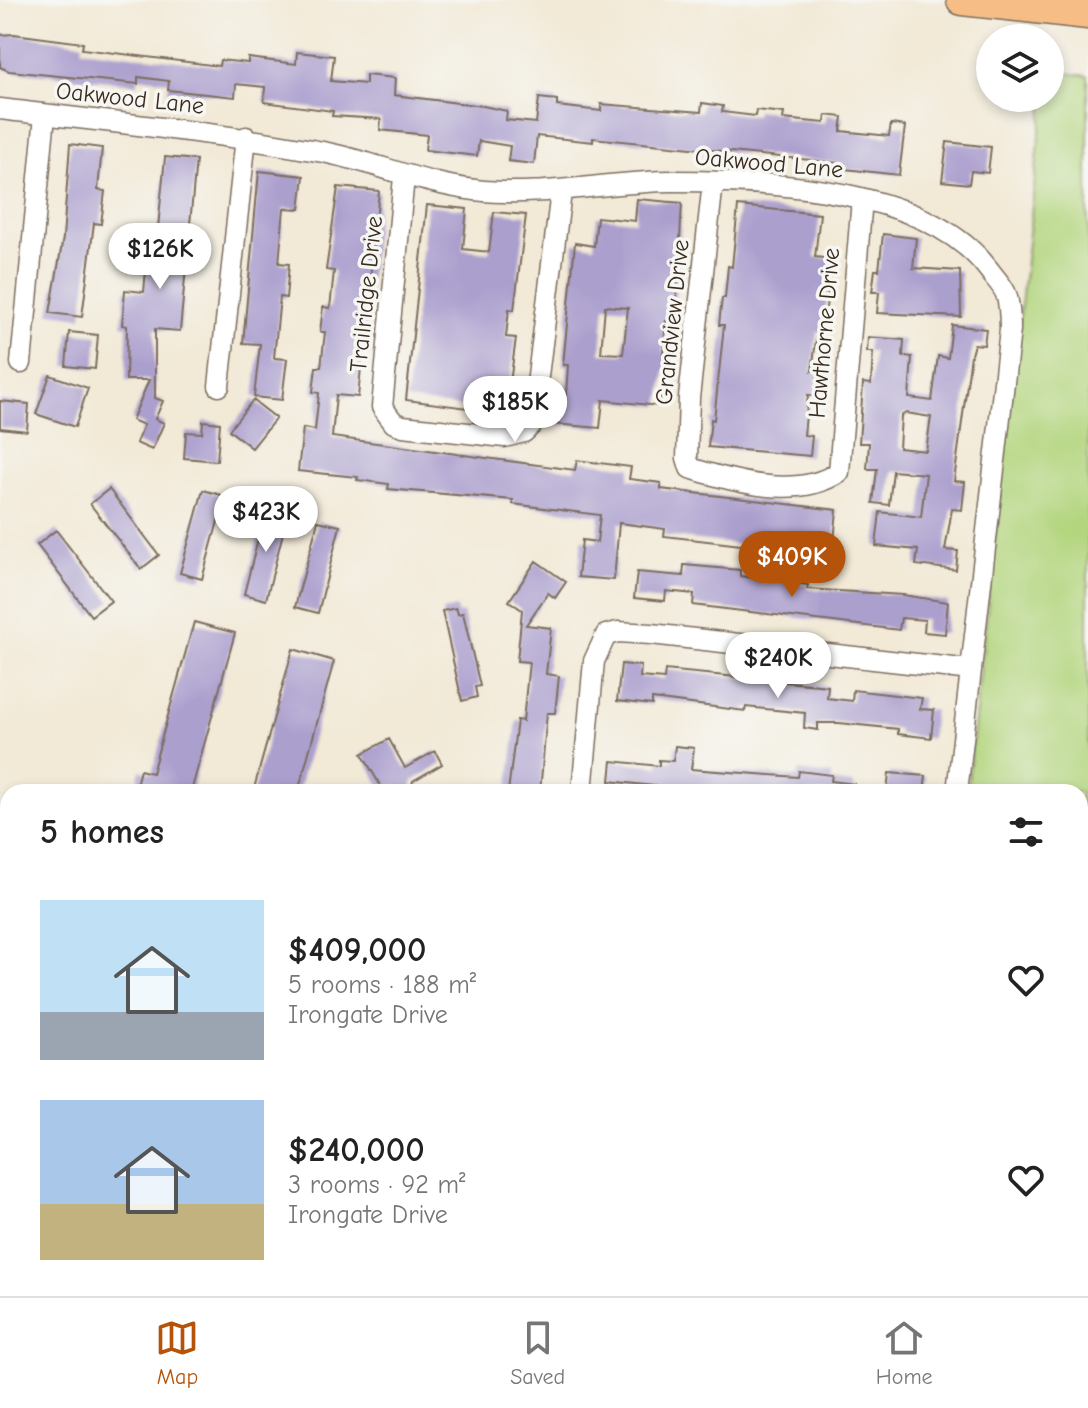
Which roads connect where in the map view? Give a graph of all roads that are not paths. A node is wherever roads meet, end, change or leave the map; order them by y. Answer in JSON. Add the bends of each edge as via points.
{"nodes":[{"id":1,"x":962,"y":0,"type":"edge"},
{"id":2,"x":1088,"y":14,"type":"edge"},
{"id":3,"x":0,"y":109,"type":"edge"},
{"id":4,"x":45,"y":115,"type":"junction"},
{"id":5,"x":246,"y":137,"type":"junction"},
{"id":6,"x":404,"y":177,"type":"junction"},
{"id":7,"x":713,"y":182,"type":"junction"},
{"id":8,"x":561,"y":192,"type":"junction"},
{"id":9,"x":862,"y":199,"type":"junction"},
{"id":10,"x":21,"y":363,"type":"dead end"},
{"id":11,"x":219,"y":386,"type":"dead end"},
{"id":12,"x":839,"y":472,"type":"joint"},
{"id":13,"x":971,"y":670,"type":"junction"},
{"id":14,"x":583,"y":784,"type":"edge"},
{"id":15,"x":958,"y":784,"type":"edge"}],
"edges":[{"from":1,"to":2,"type":"highway"},
{"from":3,"to":4,"type":"street","name":"Oakwood Lane"},
{"from":4,"to":5,"type":"street","name":"Oakwood Lane"},
{"from":4,"to":10,"type":"street"},
{"from":5,"to":6,"type":"street","name":"Oakwood Lane","via":[[333,154]]},
{"from":5,"to":11,"type":"street"},
{"from":6,"to":8,"type":"street","name":"Oakwood Lane","via":[[480,191]]},
{"from":6,"to":8,"type":"street","name":"Trailridge Drive","via":[[381,397],[387,415],[403,426],[505,437],[532,424]]},
{"from":7,"to":8,"type":"street","name":"Oakwood Lane"},
{"from":7,"to":9,"type":"street","name":"Oakwood Lane"},
{"from":7,"to":12,"type":"street","name":"Grandview Drive","via":[[689,398],[690,468],[753,483],[801,486],[821,484]]},
{"from":9,"to":12,"type":"street","name":"Hawthorne Drive"},
{"from":9,"to":13,"type":"street","name":"Oakwood Lane","via":[[908,213],[958,239],[976,252],[1006,293],[1010,330]]},
{"from":13,"to":14,"type":"street","via":[[627,632],[606,635],[594,661]]},
{"from":13,"to":15,"type":"street","name":"Oakwood Lane"}]}
